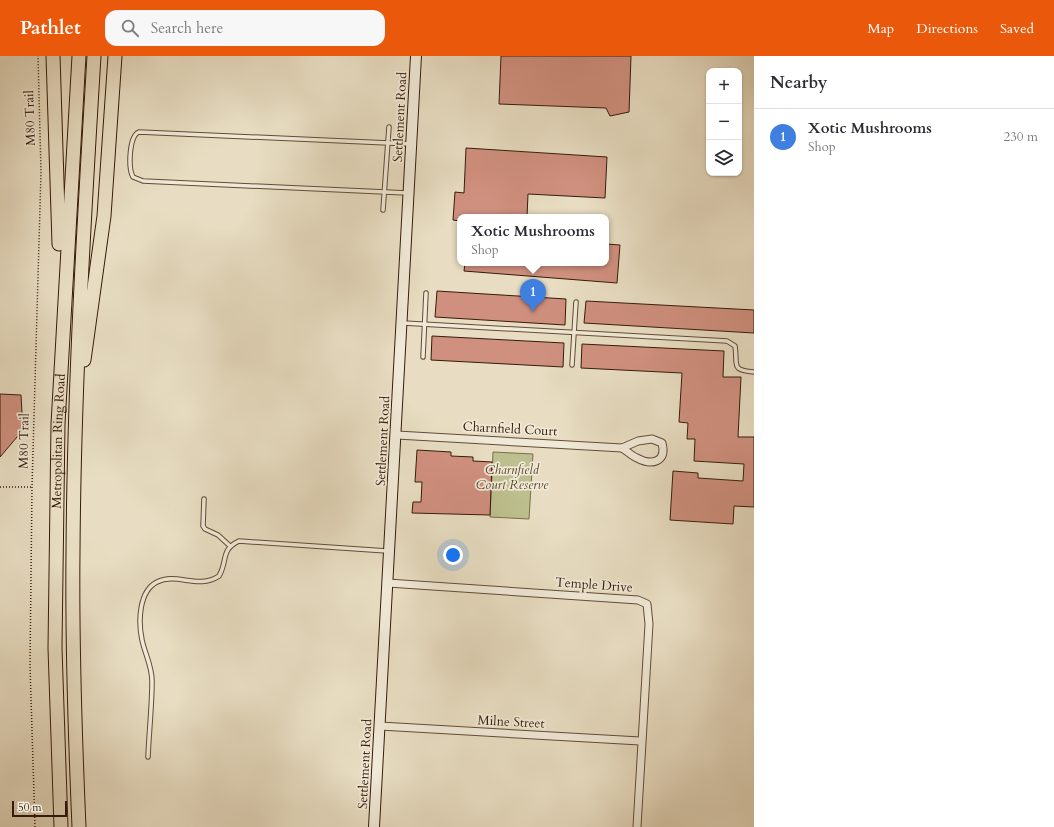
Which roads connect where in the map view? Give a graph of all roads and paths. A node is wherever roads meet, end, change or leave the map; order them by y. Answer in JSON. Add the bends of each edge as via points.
{"nodes":[{"id":1,"x":38,"y":56,"type":"edge"},
{"id":2,"x":54,"y":56,"type":"edge"},
{"id":3,"x":79,"y":56,"type":"edge"},
{"id":4,"x":94,"y":56,"type":"edge"},
{"id":5,"x":115,"y":56,"type":"edge"},
{"id":6,"x":416,"y":56,"type":"edge"},
{"id":7,"x":389,"y":126,"type":"dead end"},
{"id":8,"x":388,"y":143,"type":"junction"},
{"id":9,"x":412,"y":144,"type":"junction"},
{"id":10,"x":384,"y":192,"type":"junction"},
{"id":11,"x":409,"y":193,"type":"junction"},
{"id":12,"x":383,"y":210,"type":"dead end"},
{"id":13,"x":426,"y":293,"type":"dead end"},
{"id":14,"x":576,"y":302,"type":"dead end"},
{"id":15,"x":62,"y":318,"type":"junction"},
{"id":16,"x":403,"y":323,"type":"junction"},
{"id":17,"x":424,"y":324,"type":"junction"},
{"id":18,"x":574,"y":333,"type":"junction"},
{"id":19,"x":422,"y":357,"type":"dead end"},
{"id":20,"x":572,"y":365,"type":"dead end"},
{"id":21,"x":754,"y":372,"type":"edge"},
{"id":22,"x":77,"y":394,"type":"junction"},
{"id":23,"x":397,"y":436,"type":"junction"},
{"id":24,"x":622,"y":448,"type":"junction"},
{"id":25,"x":0,"y":487,"type":"edge"},
{"id":26,"x":32,"y":487,"type":"junction"},
{"id":27,"x":204,"y":499,"type":"dead end"},
{"id":28,"x":230,"y":546,"type":"junction"},
{"id":29,"x":390,"y":551,"type":"junction"},
{"id":30,"x":388,"y":584,"type":"junction"},
{"id":31,"x":380,"y":726,"type":"junction"},
{"id":32,"x":640,"y":741,"type":"junction"},
{"id":33,"x":148,"y":757,"type":"dead end"},
{"id":34,"x":35,"y":827,"type":"edge"},
{"id":35,"x":60,"y":827,"type":"edge"},
{"id":36,"x":78,"y":827,"type":"edge"},
{"id":37,"x":374,"y":827,"type":"edge"},
{"id":38,"x":637,"y":827,"type":"edge"}],
"edges":[{"from":1,"to":26,"type":"path","name":"M80 Trail","via":[[41,172]]},
{"from":2,"to":15,"type":"highway"},
{"from":3,"to":15,"type":"highway","name":"Metropolitan Ring Road"},
{"from":4,"to":22,"type":"highway","name":"Metropolitan Ring Road","via":[[79,314]]},
{"from":5,"to":22,"type":"highway","via":[[100,258]]},
{"from":6,"to":9,"type":"main road","name":"Settlement Road"},
{"from":7,"to":8,"type":"lane"},
{"from":8,"to":9,"type":"lane"},
{"from":8,"to":10,"type":"lane"},
{"from":8,"to":10,"type":"lane","via":[[139,132],[133,138],[130,166],[133,177],[143,181]]},
{"from":9,"to":11,"type":"main road","name":"Settlement Road"},
{"from":10,"to":11,"type":"lane"},
{"from":10,"to":12,"type":"lane"},
{"from":11,"to":16,"type":"main road","name":"Settlement Road"},
{"from":13,"to":17,"type":"lane"},
{"from":14,"to":18,"type":"lane"},
{"from":15,"to":35,"type":"highway","name":"Metropolitan Ring Road","via":[[55,579]]},
{"from":16,"to":17,"type":"lane"},
{"from":16,"to":23,"type":"main road","name":"Settlement Road"},
{"from":17,"to":18,"type":"lane"},
{"from":17,"to":19,"type":"lane"},
{"from":18,"to":20,"type":"lane"},
{"from":18,"to":21,"type":"lane","via":[[727,341],[735,346],[737,368]]},
{"from":22,"to":36,"type":"highway","name":"Metropolitan Ring Road","via":[[73,561]]},
{"from":23,"to":24,"type":"street","name":"Charnfield Court"},
{"from":23,"to":29,"type":"main road","name":"Settlement Road"},
{"from":24,"to":24,"type":"street","name":"Charnfield Court","via":[[638,441],[652,439],[662,443],[663,452],[657,461],[648,462],[636,458]]},
{"from":25,"to":26,"type":"path"},
{"from":26,"to":34,"type":"path","name":"M80 Trail","via":[[30,701]]},
{"from":27,"to":28,"type":"lane","via":[[203,526]]},
{"from":28,"to":29,"type":"lane","via":[[239,541]]},
{"from":28,"to":33,"type":"lane","via":[[222,571],[215,579],[209,582],[166,579],[150,587],[145,594],[141,607],[142,639],[152,672]]},
{"from":29,"to":30,"type":"main road","name":"Settlement Road"},
{"from":30,"to":31,"type":"main road","name":"Settlement Road"},
{"from":30,"to":32,"type":"street","name":"Temple Drive","via":[[638,600],[647,604],[649,624]]},
{"from":31,"to":32,"type":"street","name":"Milne Street"},
{"from":31,"to":37,"type":"main road","name":"Settlement Road"},
{"from":32,"to":38,"type":"street","name":"Temple Drive"}]}
